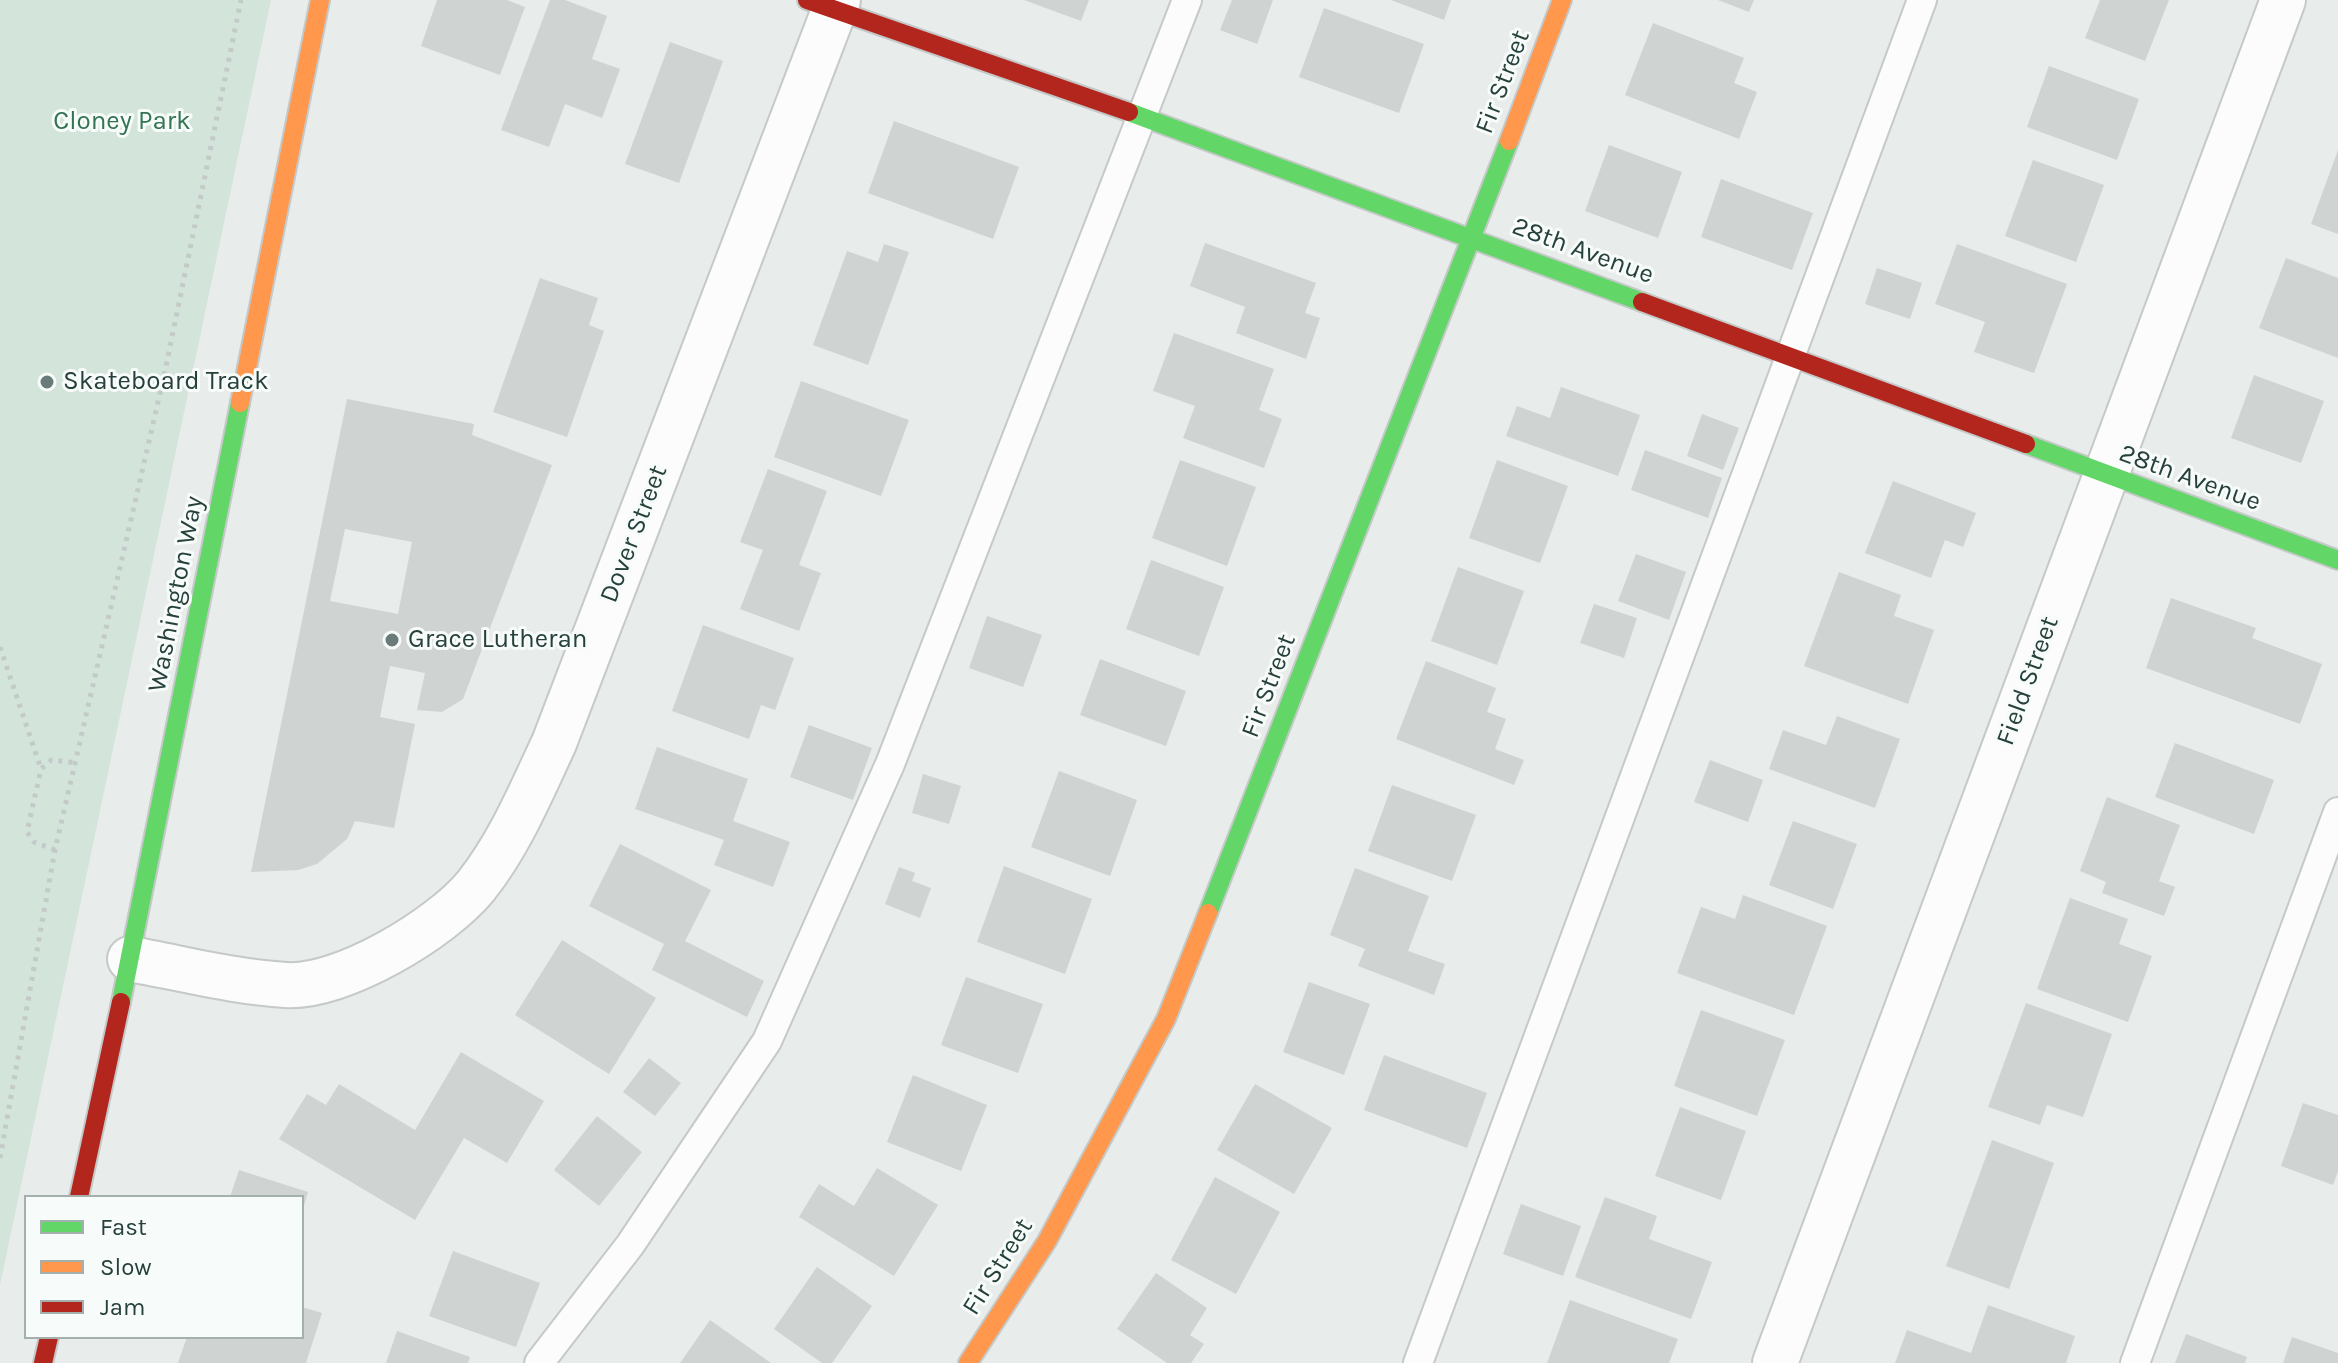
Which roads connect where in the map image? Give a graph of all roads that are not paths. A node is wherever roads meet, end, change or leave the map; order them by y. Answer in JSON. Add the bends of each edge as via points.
{"nodes":[{"id":1,"x":320,"y":0,"type":"edge"},
{"id":2,"x":1187,"y":0,"type":"edge"},
{"id":3,"x":1562,"y":0,"type":"edge"},
{"id":4,"x":1922,"y":0,"type":"edge"},
{"id":5,"x":2283,"y":0,"type":"edge"},
{"id":6,"x":826,"y":3,"type":"edge"},
{"id":7,"x":1143,"y":117,"type":"junction"},
{"id":8,"x":1473,"y":238,"type":"junction"},
{"id":9,"x":1790,"y":355,"type":"junction"},
{"id":10,"x":2105,"y":475,"type":"junction"},
{"id":11,"x":2338,"y":560,"type":"edge"},
{"id":12,"x":2338,"y":812,"type":"edge"},
{"id":13,"x":130,"y":959,"type":"junction"},
{"id":14,"x":79,"y":1195,"type":"edge"},
{"id":15,"x":49,"y":1339,"type":"edge"},
{"id":16,"x":43,"y":1363,"type":"edge"},
{"id":17,"x":539,"y":1363,"type":"edge"},
{"id":18,"x":968,"y":1363,"type":"edge"},
{"id":19,"x":1418,"y":1363,"type":"edge"},
{"id":20,"x":1775,"y":1363,"type":"edge"},
{"id":21,"x":2135,"y":1363,"type":"edge"}],
"edges":[{"from":1,"to":13,"type":"street","name":"Washington Way"},
{"from":2,"to":7,"type":"lane"},
{"from":3,"to":8,"type":"street","name":"Fir Street"},
{"from":4,"to":9,"type":"lane"},
{"from":5,"to":10,"type":"street","name":"Field Street"},
{"from":6,"to":7,"type":"street","name":"28th Avenue"},
{"from":6,"to":13,"type":"street","name":"Dover Street","via":[[554,743],[516,826],[474,888],[403,946],[345,975],[289,986]]},
{"from":7,"to":8,"type":"street","name":"28th Avenue"},
{"from":7,"to":17,"type":"lane","via":[[890,764],[767,1041],[630,1245]]},
{"from":8,"to":9,"type":"street","name":"28th Avenue"},
{"from":8,"to":18,"type":"street","name":"Fir Street","via":[[1166,1019],[1047,1241]]},
{"from":9,"to":10,"type":"street","name":"28th Avenue"},
{"from":9,"to":19,"type":"lane"},
{"from":10,"to":11,"type":"street","name":"28th Avenue"},
{"from":10,"to":20,"type":"street","name":"Field Street"},
{"from":12,"to":21,"type":"lane"},
{"from":13,"to":14,"type":"street","name":"Washington Way"},
{"from":15,"to":16,"type":"street"}]}
